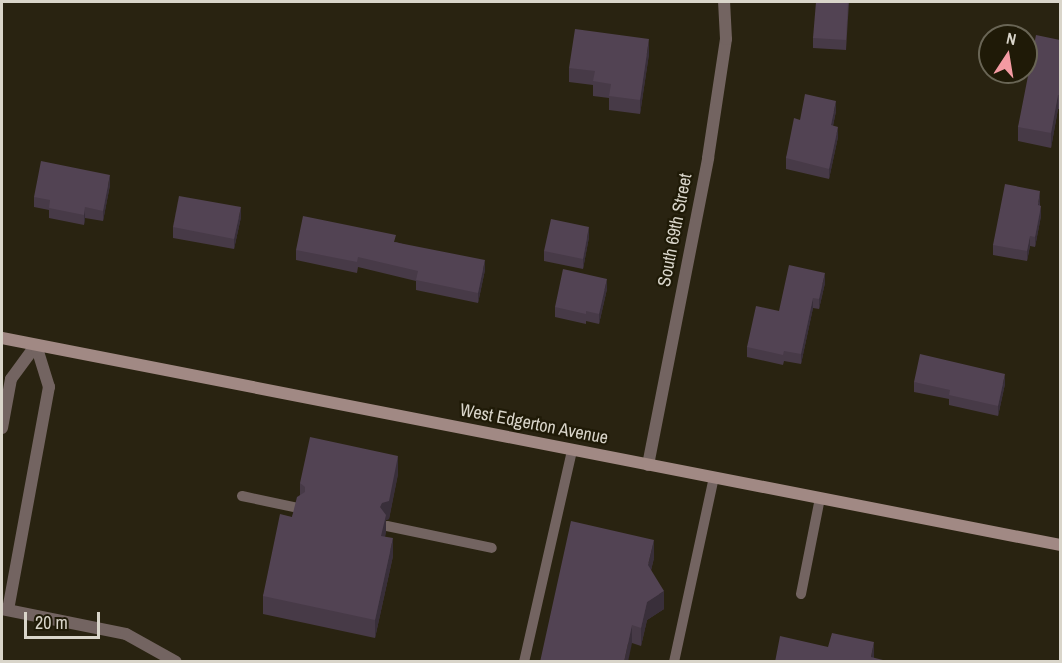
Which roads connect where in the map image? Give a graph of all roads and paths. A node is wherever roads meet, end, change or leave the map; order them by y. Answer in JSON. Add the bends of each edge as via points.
{"nodes":[{"id":1,"x":724,"y":2,"type":"edge"},
{"id":2,"x":2,"y":338,"type":"edge"},
{"id":3,"x":36,"y":345,"type":"junction"},
{"id":4,"x":2,"y":428,"type":"edge"},
{"id":5,"x":572,"y":450,"type":"junction"},
{"id":6,"x":648,"y":465,"type":"junction"},
{"id":7,"x":714,"y":477,"type":"junction"},
{"id":8,"x":242,"y":496,"type":"dead end"},
{"id":9,"x":820,"y":498,"type":"junction"},
{"id":10,"x":298,"y":508,"type":"edge"},
{"id":11,"x":387,"y":526,"type":"edge"},
{"id":12,"x":1060,"y":545,"type":"edge"},
{"id":13,"x":492,"y":548,"type":"dead end"},
{"id":14,"x":801,"y":594,"type":"dead end"},
{"id":15,"x":5,"y":609,"type":"edge"},
{"id":16,"x":176,"y":662,"type":"edge"},
{"id":17,"x":524,"y":662,"type":"edge"},
{"id":18,"x":674,"y":662,"type":"edge"}],
"edges":[{"from":1,"to":6,"type":"street","name":"South 69th Street","via":[[726,39],[708,158]]},
{"from":2,"to":3,"type":"street","name":"West Edgerton Avenue"},
{"from":3,"to":4,"type":"street","via":[[11,379]]},
{"from":3,"to":5,"type":"street","name":"West Edgerton Avenue"},
{"from":3,"to":15,"type":"street","via":[[49,387]]},
{"from":5,"to":6,"type":"street","name":"West Edgerton Avenue"},
{"from":5,"to":17,"type":"lane"},
{"from":6,"to":7,"type":"street","name":"West Edgerton Avenue"},
{"from":7,"to":9,"type":"street","name":"West Edgerton Avenue"},
{"from":7,"to":18,"type":"lane"},
{"from":8,"to":10,"type":"lane"},
{"from":9,"to":12,"type":"street","name":"West Edgerton Avenue"},
{"from":9,"to":14,"type":"lane"},
{"from":11,"to":13,"type":"lane"},
{"from":15,"to":16,"type":"street","via":[[126,634]]}]}
